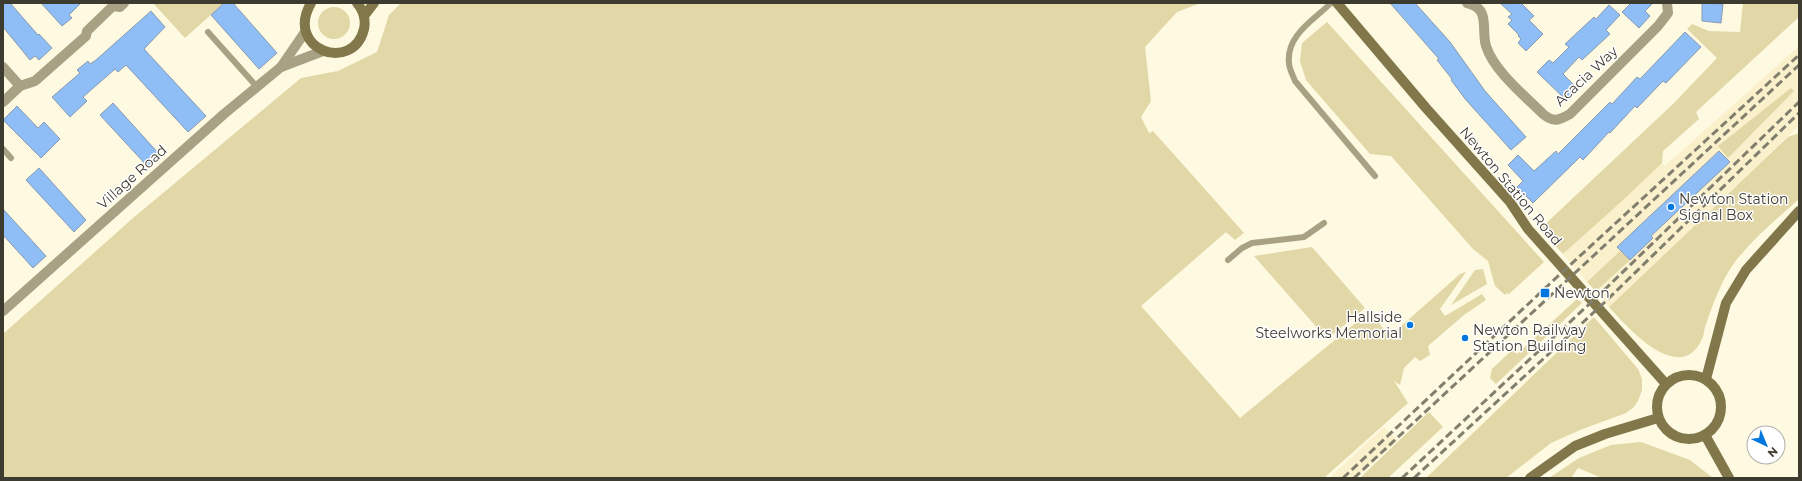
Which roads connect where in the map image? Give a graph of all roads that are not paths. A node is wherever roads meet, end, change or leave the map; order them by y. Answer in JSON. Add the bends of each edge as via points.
{"nodes":[{"id":1,"x":124,"y":3,"type":"edge"},
{"id":2,"x":300,"y":3,"type":"edge"},
{"id":3,"x":311,"y":3,"type":"edge"},
{"id":4,"x":357,"y":3,"type":"edge"},
{"id":5,"x":374,"y":3,"type":"edge"},
{"id":6,"x":1330,"y":3,"type":"edge"},
{"id":7,"x":1337,"y":3,"type":"edge"},
{"id":8,"x":1467,"y":3,"type":"edge"},
{"id":9,"x":1667,"y":3,"type":"edge"},
{"id":10,"x":305,"y":12,"type":"junction"},
{"id":11,"x":364,"y":16,"type":"junction"},
{"id":12,"x":208,"y":32,"type":"dead end"},
{"id":13,"x":305,"y":32,"type":"junction"},
{"id":14,"x":323,"y":51,"type":"junction"},
{"id":15,"x":3,"y":67,"type":"edge"},
{"id":16,"x":281,"y":67,"type":"junction"},
{"id":17,"x":20,"y":86,"type":"junction"},
{"id":18,"x":257,"y":87,"type":"junction"},
{"id":19,"x":3,"y":102,"type":"edge"},
{"id":20,"x":3,"y":149,"type":"edge"},
{"id":21,"x":11,"y":158,"type":"dead end"},
{"id":22,"x":1375,"y":176,"type":"dead end"},
{"id":23,"x":1799,"y":211,"type":"edge"},
{"id":24,"x":1324,"y":223,"type":"dead end"},
{"id":25,"x":1228,"y":260,"type":"dead end"},
{"id":26,"x":3,"y":311,"type":"edge"},
{"id":27,"x":1706,"y":379,"type":"junction"},
{"id":28,"x":1666,"y":384,"type":"junction"},
{"id":29,"x":1658,"y":418,"type":"junction"},
{"id":30,"x":1705,"y":435,"type":"junction"},
{"id":31,"x":1530,"y":478,"type":"edge"},
{"id":32,"x":1729,"y":478,"type":"edge"}],
"edges":[{"from":1,"to":17,"type":"street","via":[[120,7],[113,6],[87,31],[86,36],[35,81]]},
{"from":2,"to":10,"type":"street"},
{"from":3,"to":10,"type":"street"},
{"from":4,"to":11,"type":"street"},
{"from":5,"to":11,"type":"street"},
{"from":6,"to":22,"type":"lane","via":[[1301,29],[1291,45],[1289,63],[1295,81]]},
{"from":7,"to":28,"type":"street","name":"Newton Station Road","via":[[1510,202],[1528,229]]},
{"from":8,"to":9,"type":"street","name":"Acacia Way","via":[[1474,4],[1484,17],[1486,46],[1496,66],[1543,114],[1550,120],[1558,120],[1570,114],[1658,26],[1668,13]]},
{"from":10,"to":13,"type":"street"},
{"from":11,"to":14,"type":"street","via":[[362,34],[351,48],[333,53]]},
{"from":12,"to":18,"type":"lane"},
{"from":13,"to":14,"type":"street","via":[[312,44]]},
{"from":13,"to":16,"type":"street","name":"Village Road"},
{"from":14,"to":16,"type":"street","name":"Village Road"},
{"from":15,"to":17,"type":"street"},
{"from":16,"to":18,"type":"street","name":"Village Road"},
{"from":17,"to":19,"type":"street"},
{"from":18,"to":26,"type":"street","name":"Village Road"},
{"from":20,"to":21,"type":"lane"},
{"from":23,"to":27,"type":"street","via":[[1746,270],[1726,303]]},
{"from":24,"to":25,"type":"lane","via":[[1304,237],[1252,243]]},
{"from":27,"to":28,"type":"street","via":[[1687,374]]},
{"from":27,"to":30,"type":"street","via":[[1717,391],[1721,404],[1715,427]]},
{"from":28,"to":29,"type":"street","via":[[1659,394],[1656,408]]},
{"from":29,"to":30,"type":"street","via":[[1667,431],[1680,438],[1694,440]]},
{"from":29,"to":31,"type":"street","via":[[1575,446]]},
{"from":30,"to":32,"type":"street"}]}
